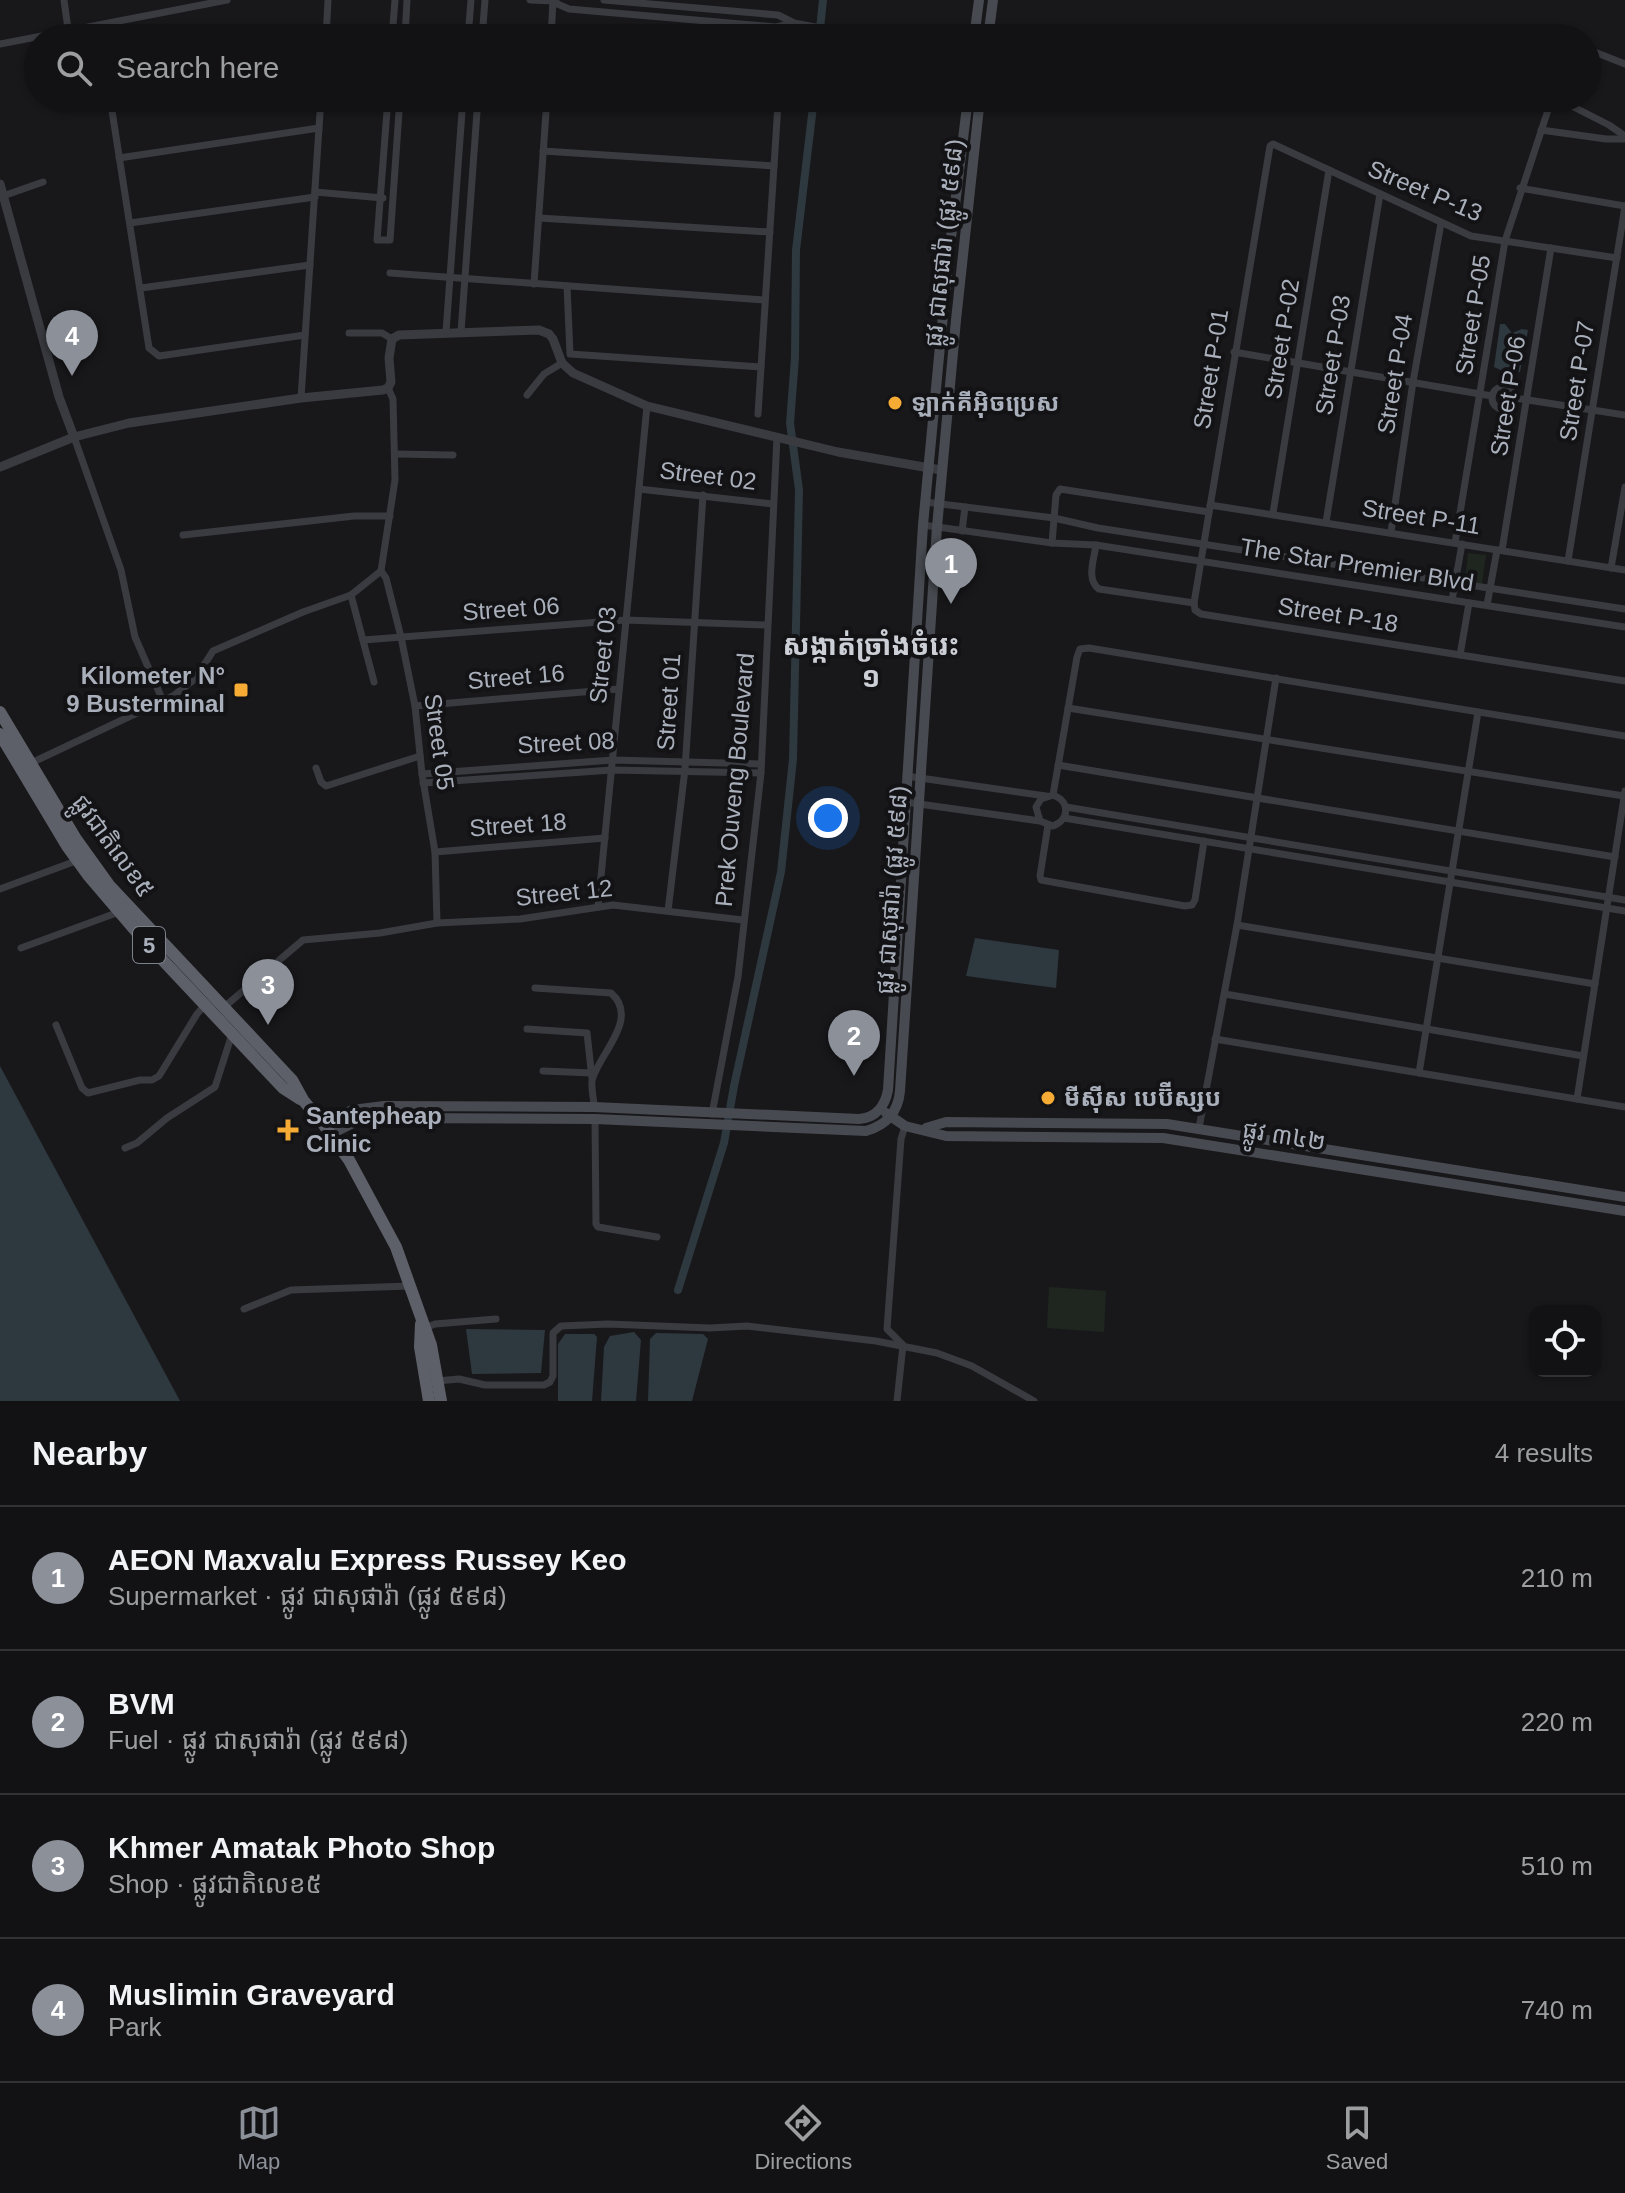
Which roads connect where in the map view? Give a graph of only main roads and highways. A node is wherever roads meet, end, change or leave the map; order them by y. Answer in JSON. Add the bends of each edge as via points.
{"nodes":[{"id":1,"x":979,"y":0,"type":"edge"},
{"id":2,"x":993,"y":0,"type":"edge"},
{"id":3,"x":976,"y":24,"type":"edge"},
{"id":4,"x":990,"y":24,"type":"edge"},
{"id":5,"x":966,"y":112,"type":"edge"},
{"id":6,"x":978,"y":112,"type":"edge"},
{"id":7,"x":942,"y":327,"type":"junction"},
{"id":8,"x":955,"y":329,"type":"junction"},
{"id":9,"x":0,"y":712,"type":"edge"},
{"id":10,"x":0,"y":734,"type":"edge"},
{"id":11,"x":909,"y":742,"type":"junction"},
{"id":12,"x":922,"y":742,"type":"junction"},
{"id":13,"x":25,"y":766,"type":"junction"},
{"id":14,"x":105,"y":888,"type":"junction"},
{"id":15,"x":303,"y":1100,"type":"junction"},
{"id":16,"x":881,"y":1108,"type":"junction"},
{"id":17,"x":890,"y":1117,"type":"junction"},
{"id":18,"x":740,"y":1120,"type":"junction"},
{"id":19,"x":923,"y":1129,"type":"junction"},
{"id":20,"x":328,"y":1130,"type":"junction"},
{"id":21,"x":1625,"y":1197,"type":"edge"},
{"id":22,"x":1625,"y":1211,"type":"edge"},
{"id":23,"x":423,"y":1322,"type":"junction"},
{"id":24,"x":429,"y":1401,"type":"edge"},
{"id":25,"x":441,"y":1401,"type":"edge"}],
"edges":[{"from":1,"to":3,"type":"main road"},
{"from":2,"to":4,"type":"main road"},
{"from":5,"to":7,"type":"main road","name":"ផ្លូវ ជាសុផារ៉ា (ផ្លូវ ៥៩៨)"},
{"from":6,"to":8,"type":"main road","name":"ផ្លូវ ជាសុផារ៉ា (ផ្លូវ ៥៩៨)"},
{"from":7,"to":8,"type":"main road"},
{"from":7,"to":11,"type":"main road","name":"ផ្លូវ ជាសុផារ៉ា (ផ្លូវ ៥៩៨)"},
{"from":8,"to":12,"type":"main road","name":"ផ្លូវ ជាសុផារ៉ា (ផ្លូវ ៥៩៨)"},
{"from":9,"to":13,"type":"highway","name":"ផ្លូវជាតិលេខ៥","number":"5"},
{"from":10,"to":13,"type":"highway","name":"ផ្លូវជាតិលេខ៥","number":"5"},
{"from":11,"to":12,"type":"main road"},
{"from":11,"to":16,"type":"main road","name":"ផ្លូវ ជាសុផារ៉ា (ផ្លូវ ៥៩៨)","via":[[888,1090]]},
{"from":12,"to":17,"type":"main road","name":"ផ្លូវ ជាសុផារ៉ា (ផ្លូវ ៥៩៨)","via":[[899,1099]]},
{"from":13,"to":14,"type":"highway","name":"ផ្លូវជាតិលេខ៥","number":"5"},
{"from":13,"to":14,"type":"highway","name":"ផ្លូវជាតិលេខ៥","number":"5","via":[[76,861]]},
{"from":14,"to":15,"type":"highway","name":"ផ្លូវជាតិលេខ៥","number":"5","via":[[292,1080]]},
{"from":14,"to":15,"type":"highway","name":"ផ្លូវជាតិលេខ៥","number":"5","via":[[119,912],[232,1034],[283,1088]]},
{"from":15,"to":20,"type":"highway","name":"ផ្លូវជាតិលេខ៥","number":"5"},
{"from":16,"to":17,"type":"main road"},
{"from":16,"to":18,"type":"main road","via":[[864,1119]]},
{"from":17,"to":18,"type":"main road","via":[[866,1131]]},
{"from":17,"to":19,"type":"main road"},
{"from":18,"to":20,"type":"main road","via":[[364,1108],[342,1114]]},
{"from":19,"to":21,"type":"main road","name":"ផ្លូវ ៣៤២","via":[[946,1122],[1167,1124]]},
{"from":19,"to":22,"type":"main road","name":"ផ្លូវ ៣៤២","via":[[946,1136],[1163,1138]]},
{"from":20,"to":23,"type":"highway","name":"ផ្លូវជាតិលេខ៥","number":"5","via":[[382,1217]]},
{"from":23,"to":24,"type":"highway","name":"ផ្លូវជាតិលេខ៥","number":"5","via":[[420,1347]]},
{"from":23,"to":25,"type":"highway","name":"ផ្លូវជាតិលេខ៥","number":"5"}]}
